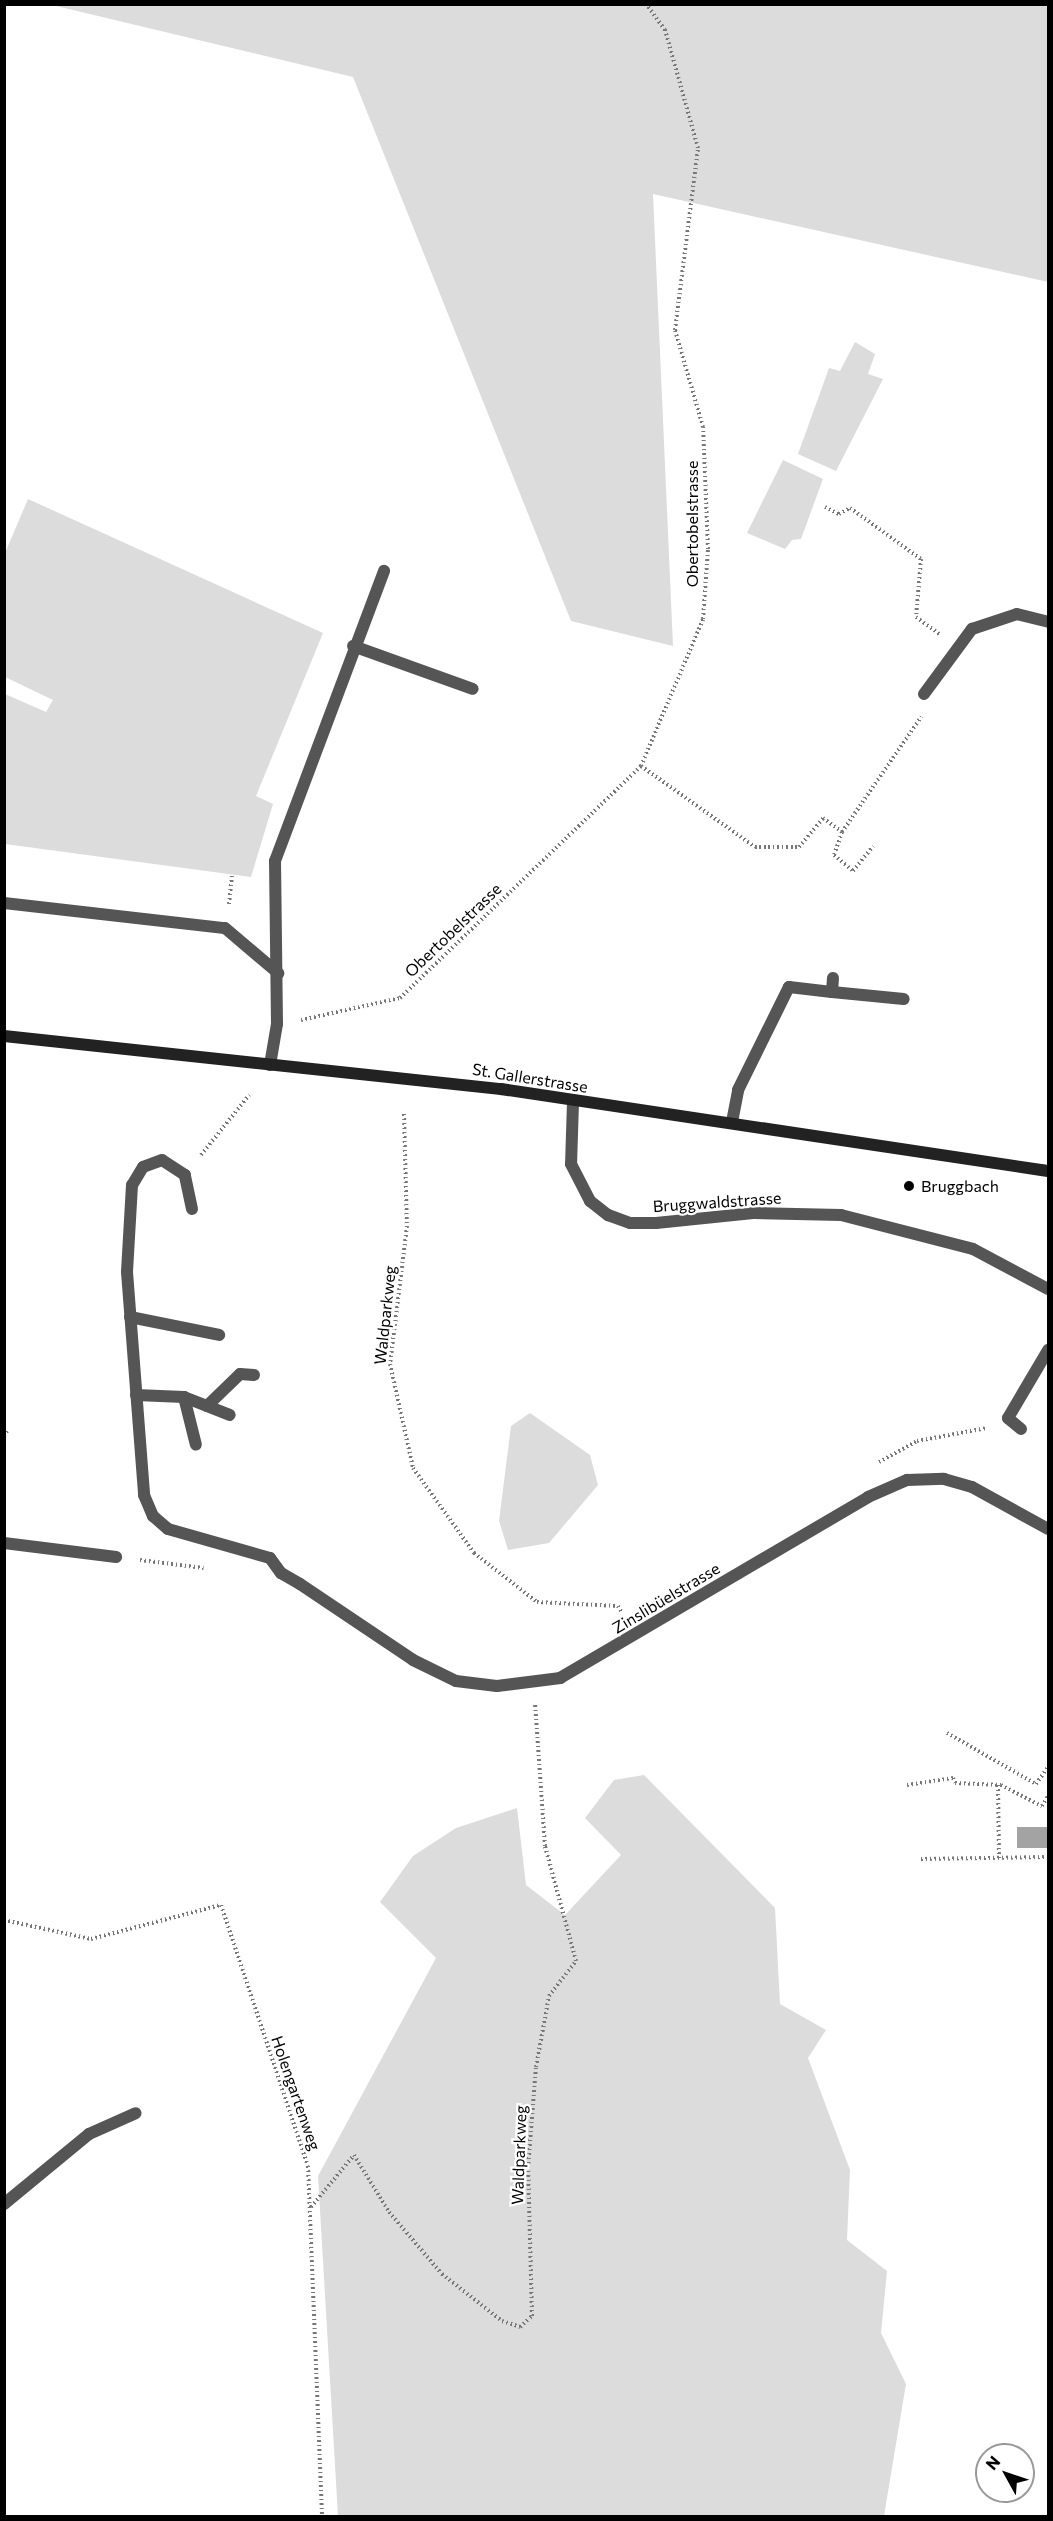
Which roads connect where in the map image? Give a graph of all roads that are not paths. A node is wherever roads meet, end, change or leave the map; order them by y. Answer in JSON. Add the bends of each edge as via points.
{"nodes":[{"id":1,"x":384,"y":571,"type":"dead end"},
{"id":2,"x":1048,"y":622,"type":"edge"},
{"id":3,"x":353,"y":646,"type":"junction"},
{"id":4,"x":473,"y":689,"type":"dead end"},
{"id":5,"x":924,"y":694,"type":"road end"},
{"id":6,"x":4,"y":903,"type":"edge"},
{"id":7,"x":278,"y":973,"type":"junction"},
{"id":8,"x":833,"y":978,"type":"dead end"},
{"id":9,"x":832,"y":992,"type":"junction"},
{"id":10,"x":903,"y":999,"type":"dead end"},
{"id":11,"x":4,"y":1036,"type":"edge"},
{"id":12,"x":270,"y":1065,"type":"junction"},
{"id":13,"x":573,"y":1102,"type":"junction"},
{"id":14,"x":732,"y":1122,"type":"junction"},
{"id":15,"x":1048,"y":1171,"type":"edge"},
{"id":16,"x":192,"y":1209,"type":"dead end"},
{"id":17,"x":1048,"y":1289,"type":"edge"},
{"id":18,"x":130,"y":1317,"type":"junction"},
{"id":19,"x":219,"y":1335,"type":"dead end"},
{"id":20,"x":1046,"y":1359,"type":"edge"},
{"id":21,"x":254,"y":1375,"type":"dead end"},
{"id":22,"x":136,"y":1395,"type":"junction"},
{"id":23,"x":184,"y":1397,"type":"junction"},
{"id":24,"x":207,"y":1406,"type":"junction"},
{"id":25,"x":230,"y":1416,"type":"dead end"},
{"id":26,"x":1021,"y":1429,"type":"dead end"},
{"id":27,"x":196,"y":1445,"type":"dead end"},
{"id":28,"x":1048,"y":1529,"type":"edge"},
{"id":29,"x":4,"y":1543,"type":"edge"},
{"id":30,"x":116,"y":1557,"type":"road end"},
{"id":31,"x":136,"y":2113,"type":"dead end"},
{"id":32,"x":4,"y":2204,"type":"edge"}],
"edges":[{"from":1,"to":3,"type":"street"},
{"from":2,"to":5,"type":"street","via":[[1017,614],[972,629]]},
{"from":3,"to":4,"type":"street"},
{"from":3,"to":7,"type":"street","via":[[275,861]]},
{"from":6,"to":7,"type":"street","via":[[225,928]]},
{"from":7,"to":12,"type":"street","via":[[277,1024]]},
{"from":8,"to":9,"type":"street"},
{"from":9,"to":10,"type":"street"},
{"from":9,"to":14,"type":"street","via":[[789,987],[738,1090]]},
{"from":11,"to":12,"type":"main road","name":"St. Gallerstrasse"},
{"from":12,"to":13,"type":"main road","name":"St. Gallerstrasse","via":[[462,1084]]},
{"from":13,"to":14,"type":"main road","name":"St. Gallerstrasse"},
{"from":13,"to":17,"type":"street","name":"Bruggwaldstrasse","via":[[571,1164],[590,1201],[608,1215],[630,1223],[656,1223],[755,1213],[841,1215],[973,1249]]},
{"from":14,"to":15,"type":"main road","name":"St. Gallerstrasse"},
{"from":16,"to":18,"type":"street","name":"Zinslibüelstrasse","via":[[185,1175],[162,1160],[143,1167],[132,1185]]},
{"from":18,"to":19,"type":"street"},
{"from":18,"to":22,"type":"street","name":"Zinslibüelstrasse"},
{"from":20,"to":26,"type":"street","via":[[1008,1418]]},
{"from":21,"to":24,"type":"street","via":[[240,1374]]},
{"from":22,"to":23,"type":"street"},
{"from":22,"to":28,"type":"street","name":"Zinslibüelstrasse","via":[[144,1496],[153,1516],[168,1529],[270,1558],[281,1573],[413,1660],[456,1681],[498,1686],[560,1678],[868,1497],[907,1480],[944,1479],[972,1487]]},
{"from":23,"to":24,"type":"street"},
{"from":23,"to":27,"type":"street"},
{"from":24,"to":25,"type":"street"},
{"from":29,"to":30,"type":"street"},
{"from":31,"to":32,"type":"street","via":[[88,2134]]}]}
